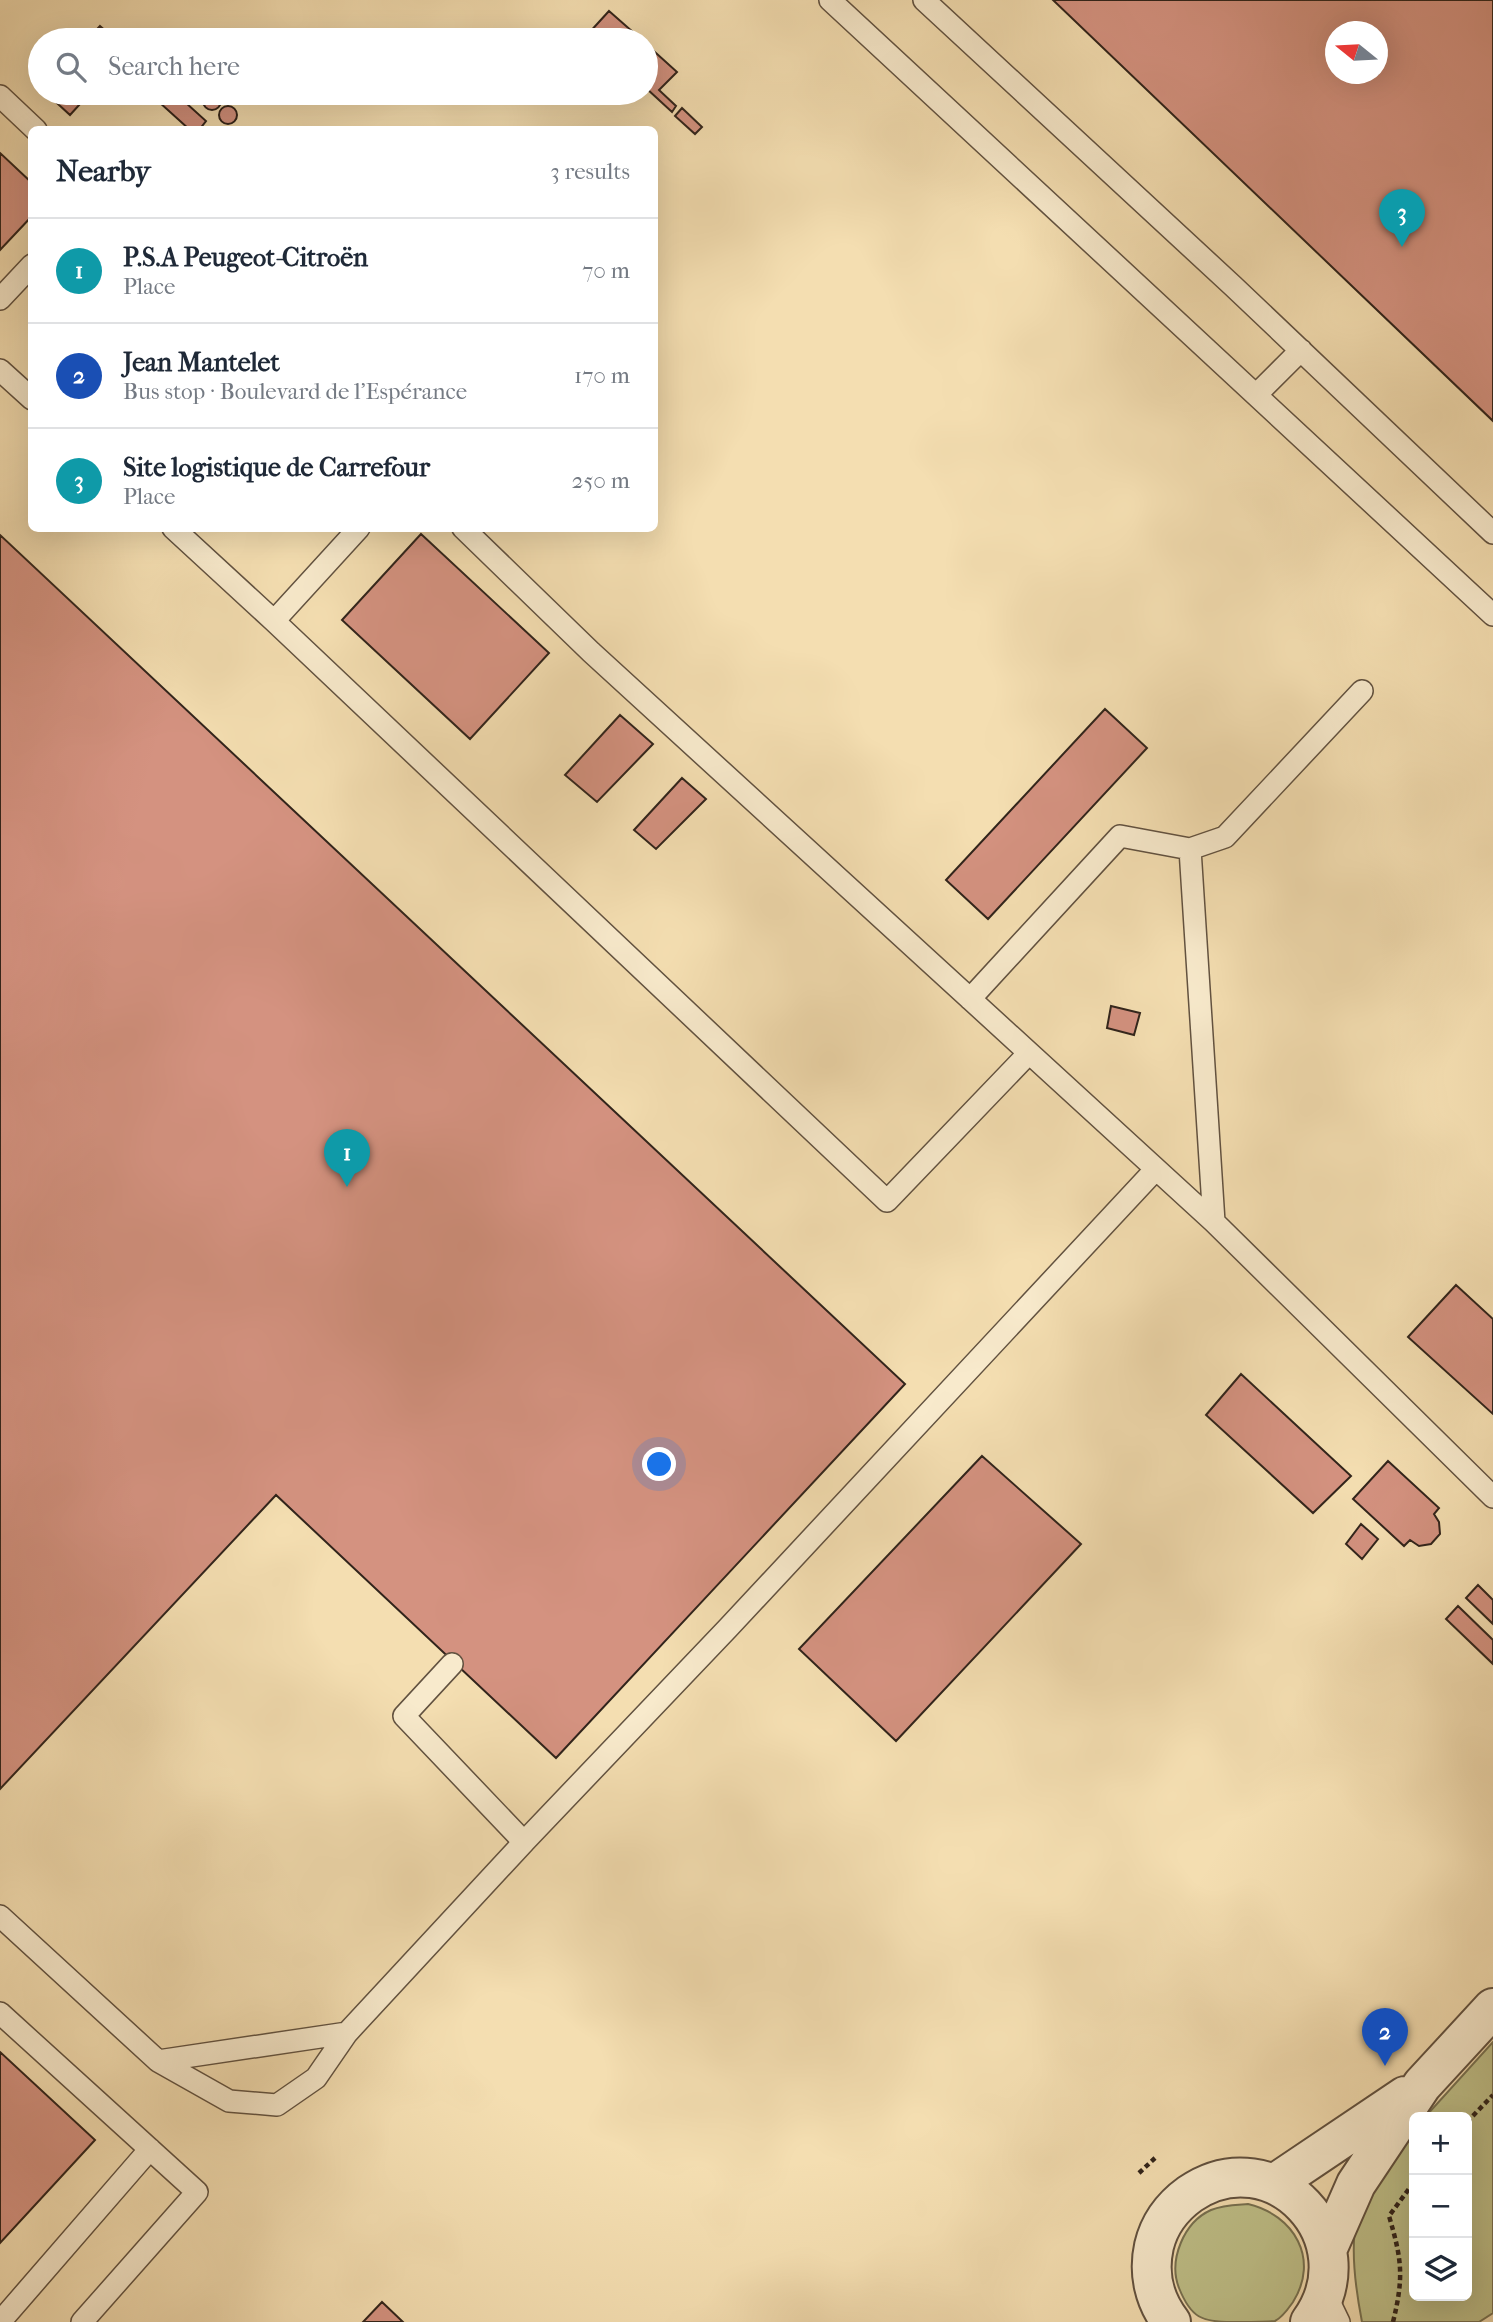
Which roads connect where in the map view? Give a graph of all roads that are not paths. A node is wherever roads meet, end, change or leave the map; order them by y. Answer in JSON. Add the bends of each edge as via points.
{"nodes":[{"id":1,"x":830,"y":0,"type":"edge"},
{"id":2,"x":924,"y":0,"type":"edge"},
{"id":3,"x":0,"y":96,"type":"edge"},
{"id":4,"x":32,"y":126,"type":"edge"},
{"id":5,"x":28,"y":269,"type":"edge"},
{"id":6,"x":0,"y":299,"type":"edge"},
{"id":7,"x":1301,"y":351,"type":"junction"},
{"id":8,"x":0,"y":370,"type":"edge"},
{"id":9,"x":28,"y":395,"type":"edge"},
{"id":10,"x":1256,"y":396,"type":"junction"},
{"id":11,"x":177,"y":532,"type":"edge"},
{"id":12,"x":355,"y":532,"type":"edge"},
{"id":13,"x":467,"y":532,"type":"edge"},
{"id":14,"x":1493,"y":533,"type":"edge"},
{"id":15,"x":1493,"y":615,"type":"edge"},
{"id":16,"x":274,"y":621,"type":"junction"},
{"id":17,"x":1362,"y":691,"type":"dead end"},
{"id":18,"x":1190,"y":849,"type":"junction"},
{"id":19,"x":970,"y":999,"type":"junction"},
{"id":20,"x":1029,"y":1053,"type":"junction"},
{"id":21,"x":1156,"y":1169,"type":"junction"},
{"id":22,"x":1214,"y":1222,"type":"junction"},
{"id":23,"x":1493,"y":1497,"type":"edge"},
{"id":24,"x":452,"y":1664,"type":"dead end"},
{"id":25,"x":524,"y":1842,"type":"junction"},
{"id":26,"x":0,"y":1916,"type":"edge"},
{"id":27,"x":1493,"y":2008,"type":"edge"},
{"id":28,"x":0,"y":2013,"type":"edge"},
{"id":29,"x":347,"y":2033,"type":"junction"},
{"id":30,"x":158,"y":2061,"type":"junction"},
{"id":31,"x":1422,"y":2085,"type":"junction"},
{"id":32,"x":150,"y":2149,"type":"junction"},
{"id":33,"x":1274,"y":2184,"type":"junction"},
{"id":34,"x":1327,"y":2250,"type":"junction"},
{"id":35,"x":1148,"y":2305,"type":"edge"},
{"id":36,"x":1325,"y":2312,"type":"edge"},
{"id":37,"x":0,"y":2322,"type":"edge"},
{"id":38,"x":82,"y":2322,"type":"edge"},
{"id":39,"x":1171,"y":2322,"type":"edge"}],
"edges":[{"from":1,"to":10,"type":"lane"},
{"from":2,"to":7,"type":"lane"},
{"from":3,"to":4,"type":"lane"},
{"from":5,"to":6,"type":"lane"},
{"from":7,"to":10,"type":"lane"},
{"from":7,"to":14,"type":"lane"},
{"from":8,"to":9,"type":"lane"},
{"from":10,"to":15,"type":"lane"},
{"from":11,"to":16,"type":"lane"},
{"from":12,"to":16,"type":"lane"},
{"from":13,"to":19,"type":"lane","via":[[601,662]]},
{"from":16,"to":20,"type":"lane","via":[[887,1201]]},
{"from":17,"to":18,"type":"lane","via":[[1225,837]]},
{"from":18,"to":19,"type":"lane","via":[[1119,836]]},
{"from":18,"to":22,"type":"lane"},
{"from":19,"to":20,"type":"lane"},
{"from":20,"to":21,"type":"lane"},
{"from":21,"to":22,"type":"lane"},
{"from":21,"to":25,"type":"lane"},
{"from":22,"to":23,"type":"lane"},
{"from":24,"to":25,"type":"lane","via":[[404,1716]]},
{"from":25,"to":29,"type":"lane"},
{"from":26,"to":30,"type":"lane"},
{"from":27,"to":31,"type":"street"},
{"from":28,"to":32,"type":"lane"},
{"from":29,"to":30,"type":"lane"},
{"from":29,"to":30,"type":"lane","via":[[316,2078],[277,2105],[229,2101]]},
{"from":31,"to":33,"type":"street"},
{"from":31,"to":34,"type":"street","via":[[1356,2184]]},
{"from":32,"to":37,"type":"lane"},
{"from":32,"to":38,"type":"lane","via":[[197,2192]]},
{"from":33,"to":34,"type":"street","via":[[1308,2209]]},
{"from":33,"to":35,"type":"street","via":[[1247,2178],[1220,2180],[1182,2200],[1157,2235]]},
{"from":34,"to":36,"type":"street"},
{"from":35,"to":39,"type":"street"}]}
